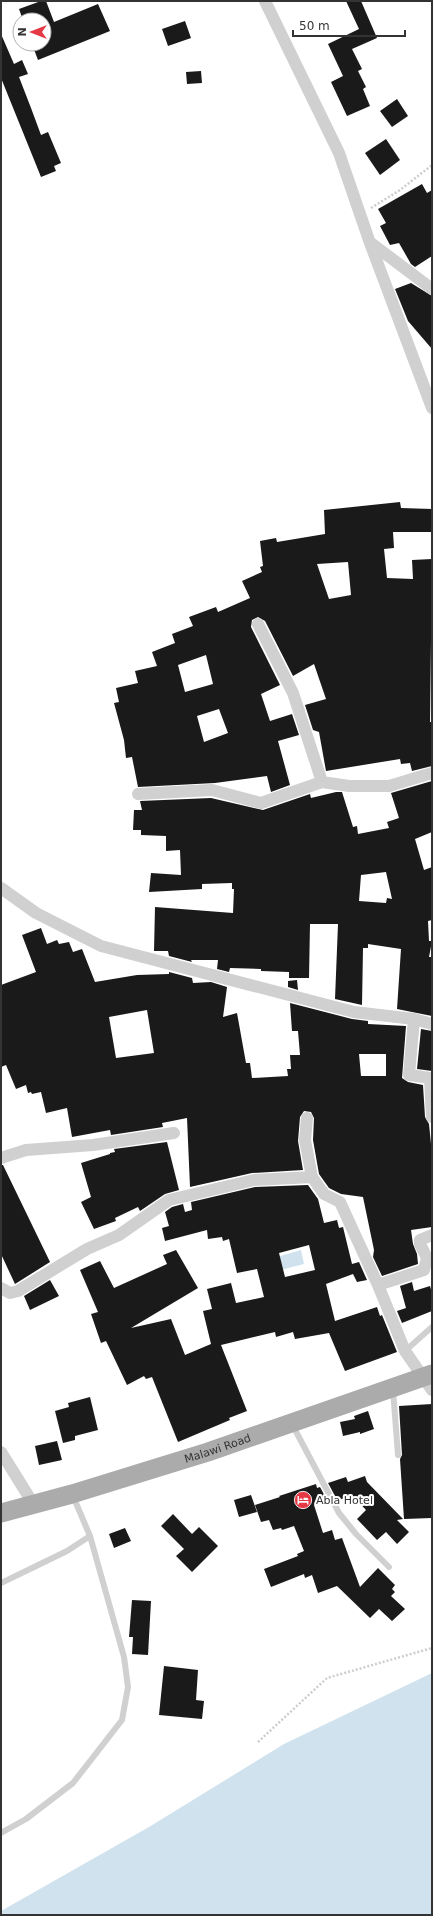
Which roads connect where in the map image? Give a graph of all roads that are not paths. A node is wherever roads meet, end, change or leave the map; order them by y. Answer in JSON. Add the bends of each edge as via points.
{"nodes":[{"id":1,"x":265,"y":1,"type":"edge"},
{"id":2,"x":370,"y":243,"type":"junction"},
{"id":3,"x":432,"y":289,"type":"edge"},
{"id":4,"x":432,"y":408,"type":"edge"},
{"id":5,"x":258,"y":624,"type":"dead end"},
{"id":6,"x":432,"y":773,"type":"edge"},
{"id":7,"x":322,"y":782,"type":"junction"},
{"id":8,"x":138,"y":794,"type":"dead end"},
{"id":9,"x":1,"y":888,"type":"edge"},
{"id":10,"x":414,"y":1019,"type":"junction"},
{"id":11,"x":432,"y":1024,"type":"edge"},
{"id":12,"x":432,"y":1117,"type":"edge"},
{"id":13,"x":307,"y":1118,"type":"dead end"},
{"id":14,"x":174,"y":1133,"type":"dead end"},
{"id":15,"x":2,"y":1156,"type":"edge"},
{"id":16,"x":312,"y":1177,"type":"junction"},
{"id":17,"x":432,"y":1235,"type":"edge"},
{"id":18,"x":378,"y":1285,"type":"junction"},
{"id":19,"x":1,"y":1288,"type":"edge"},
{"id":20,"x":432,"y":1327,"type":"edge"},
{"id":21,"x":405,"y":1351,"type":"junction"},
{"id":22,"x":429,"y":1381,"type":"edge"},
{"id":23,"x":393,"y":1389,"type":"junction"},
{"id":24,"x":291,"y":1423,"type":"junction"},
{"id":25,"x":1,"y":1452,"type":"edge"},
{"id":26,"x":398,"y":1456,"type":"dead end"},
{"id":27,"x":72,"y":1494,"type":"junction"},
{"id":28,"x":34,"y":1505,"type":"junction"},
{"id":29,"x":1,"y":1513,"type":"edge"},
{"id":30,"x":90,"y":1536,"type":"junction"},
{"id":31,"x":390,"y":1566,"type":"dead end"},
{"id":32,"x":1,"y":1582,"type":"edge"},
{"id":33,"x":1,"y":1833,"type":"edge"}],
"edges":[{"from":1,"to":2,"type":"street","via":[[339,154]]},
{"from":2,"to":3,"type":"street"},
{"from":2,"to":4,"type":"street"},
{"from":5,"to":7,"type":"street","via":[[293,693]]},
{"from":6,"to":7,"type":"street","via":[[388,786],[350,786]]},
{"from":7,"to":8,"type":"street","via":[[262,803],[212,790]]},
{"from":9,"to":10,"type":"street","via":[[36,913],[101,946],[354,1012]]},
{"from":10,"to":11,"type":"street"},
{"from":10,"to":12,"type":"street","via":[[409,1075],[430,1078]]},
{"from":13,"to":16,"type":"street","via":[[306,1140]]},
{"from":14,"to":15,"type":"street","via":[[93,1145],[26,1150]]},
{"from":16,"to":18,"type":"street","via":[[324,1194],[340,1202]]},
{"from":16,"to":19,"type":"street","via":[[254,1180],[169,1200],[119,1235],[87,1249],[18,1291],[10,1294]]},
{"from":17,"to":18,"type":"street","via":[[420,1240],[427,1258],[424,1270]]},
{"from":18,"to":21,"type":"street"},
{"from":20,"to":21,"type":"lane"},
{"from":21,"to":22,"type":"street"},
{"from":22,"to":23,"type":"main road","name":"Malawi Road"},
{"from":23,"to":24,"type":"main road","name":"Malawi Road"},
{"from":23,"to":26,"type":"lane"},
{"from":24,"to":27,"type":"main road","name":"Malawi Road"},
{"from":24,"to":31,"type":"lane","via":[[339,1513],[356,1534]]},
{"from":25,"to":28,"type":"street"},
{"from":27,"to":28,"type":"main road","name":"Malawi Road"},
{"from":27,"to":30,"type":"lane"},
{"from":28,"to":29,"type":"main road","name":"Malawi Road"},
{"from":30,"to":32,"type":"lane","via":[[67,1551]]},
{"from":30,"to":33,"type":"lane","via":[[124,1657],[128,1688],[122,1720],[73,1783],[26,1819]]}]}
